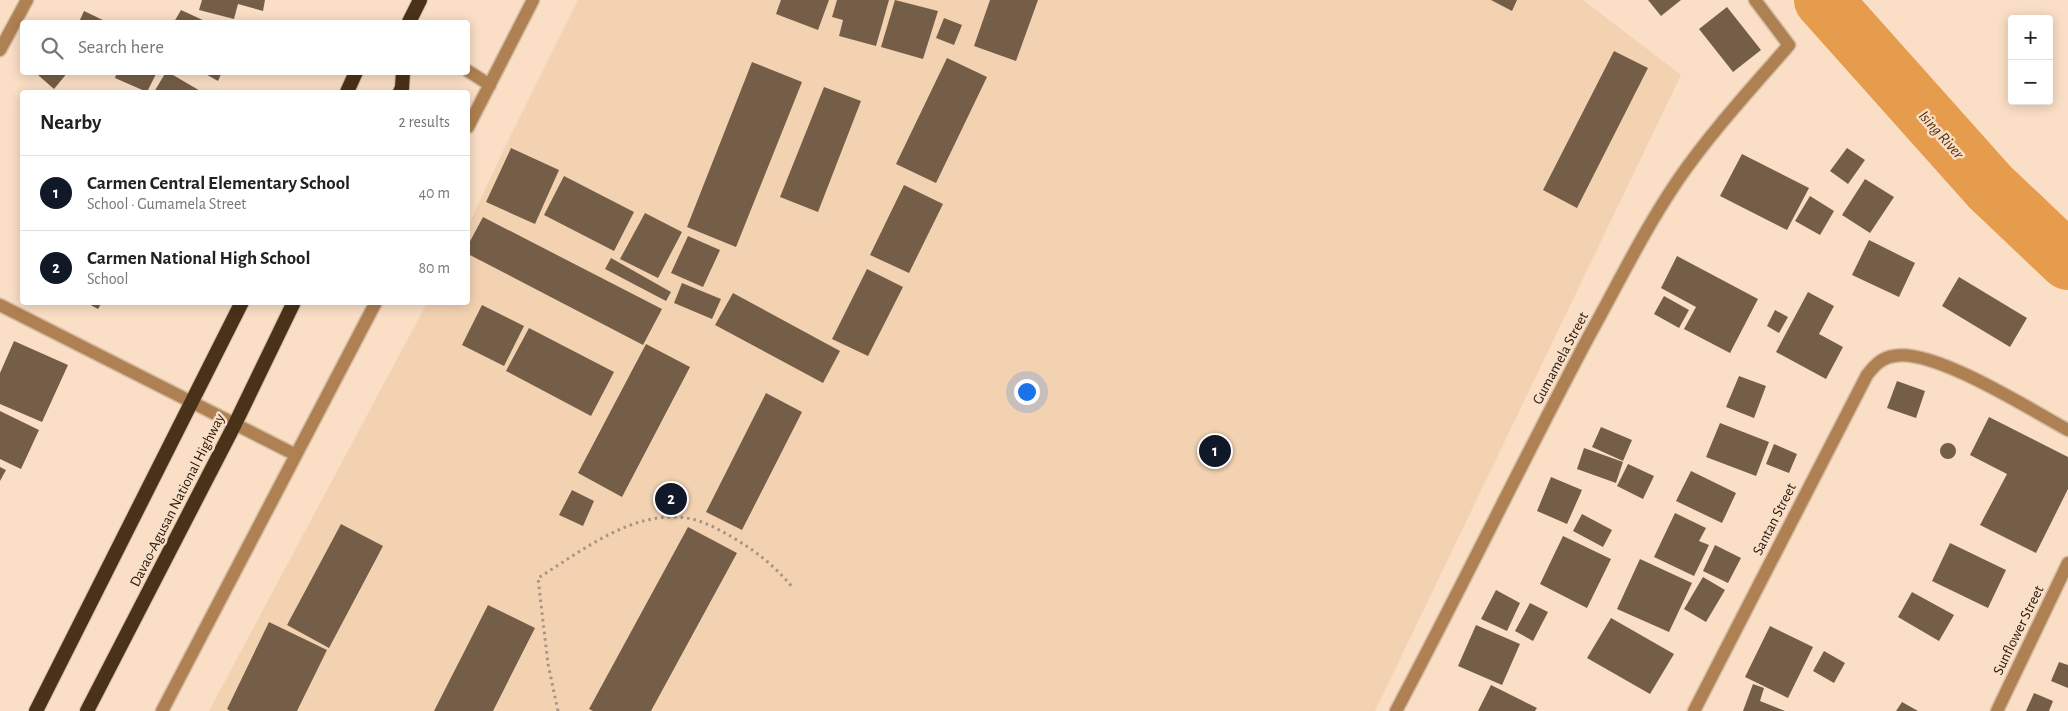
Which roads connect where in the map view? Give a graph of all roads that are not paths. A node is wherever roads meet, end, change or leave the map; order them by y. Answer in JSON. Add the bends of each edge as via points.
{"nodes":[{"id":1,"x":27,"y":0,"type":"edge"},
{"id":2,"x":420,"y":0,"type":"edge"},
{"id":3,"x":533,"y":0,"type":"edge"},
{"id":4,"x":1755,"y":0,"type":"edge"},
{"id":5,"x":409,"y":20,"type":"edge"},
{"id":6,"x":0,"y":50,"type":"edge"},
{"id":7,"x":470,"y":72,"type":"edge"},
{"id":8,"x":355,"y":75,"type":"edge"},
{"id":9,"x":402,"y":75,"type":"edge"},
{"id":10,"x":490,"y":85,"type":"junction"},
{"id":11,"x":348,"y":90,"type":"edge"},
{"id":12,"x":401,"y":90,"type":"edge"},
{"id":13,"x":470,"y":124,"type":"edge"},
{"id":14,"x":0,"y":305,"type":"edge"},
{"id":15,"x":240,"y":305,"type":"edge"},
{"id":16,"x":293,"y":305,"type":"edge"},
{"id":17,"x":374,"y":305,"type":"edge"},
{"id":18,"x":192,"y":402,"type":"junction"},
{"id":19,"x":235,"y":424,"type":"junction"},
{"id":20,"x":2068,"y":430,"type":"edge"},
{"id":21,"x":296,"y":455,"type":"junction"},
{"id":22,"x":2068,"y":563,"type":"edge"},
{"id":23,"x":36,"y":711,"type":"edge"},
{"id":24,"x":87,"y":711,"type":"edge"},
{"id":25,"x":162,"y":711,"type":"edge"},
{"id":26,"x":1396,"y":711,"type":"edge"},
{"id":27,"x":1694,"y":711,"type":"edge"},
{"id":28,"x":1997,"y":711,"type":"edge"}],
"edges":[{"from":1,"to":6,"type":"street"},
{"from":2,"to":5,"type":"highway"},
{"from":3,"to":10,"type":"street"},
{"from":4,"to":26,"type":"street","name":"Gumamela Street","via":[[1789,45],[1699,152],[1642,238]]},
{"from":7,"to":10,"type":"street"},
{"from":8,"to":11,"type":"highway"},
{"from":9,"to":12,"type":"highway"},
{"from":10,"to":13,"type":"street"},
{"from":14,"to":18,"type":"street"},
{"from":15,"to":18,"type":"highway","name":"Davao-Agusan National Highway"},
{"from":16,"to":19,"type":"highway","name":"Davao-Agusan National Highway"},
{"from":17,"to":21,"type":"street"},
{"from":18,"to":19,"type":"street"},
{"from":18,"to":23,"type":"highway","name":"Davao-Agusan National Highway"},
{"from":19,"to":21,"type":"street"},
{"from":19,"to":24,"type":"highway","name":"Davao-Agusan National Highway"},
{"from":20,"to":27,"type":"street","name":"Santan Street","via":[[1950,367],[1896,355],[1878,361],[1867,375]]},
{"from":21,"to":25,"type":"street"},
{"from":22,"to":28,"type":"street","name":"Sunflower Street"}]}
